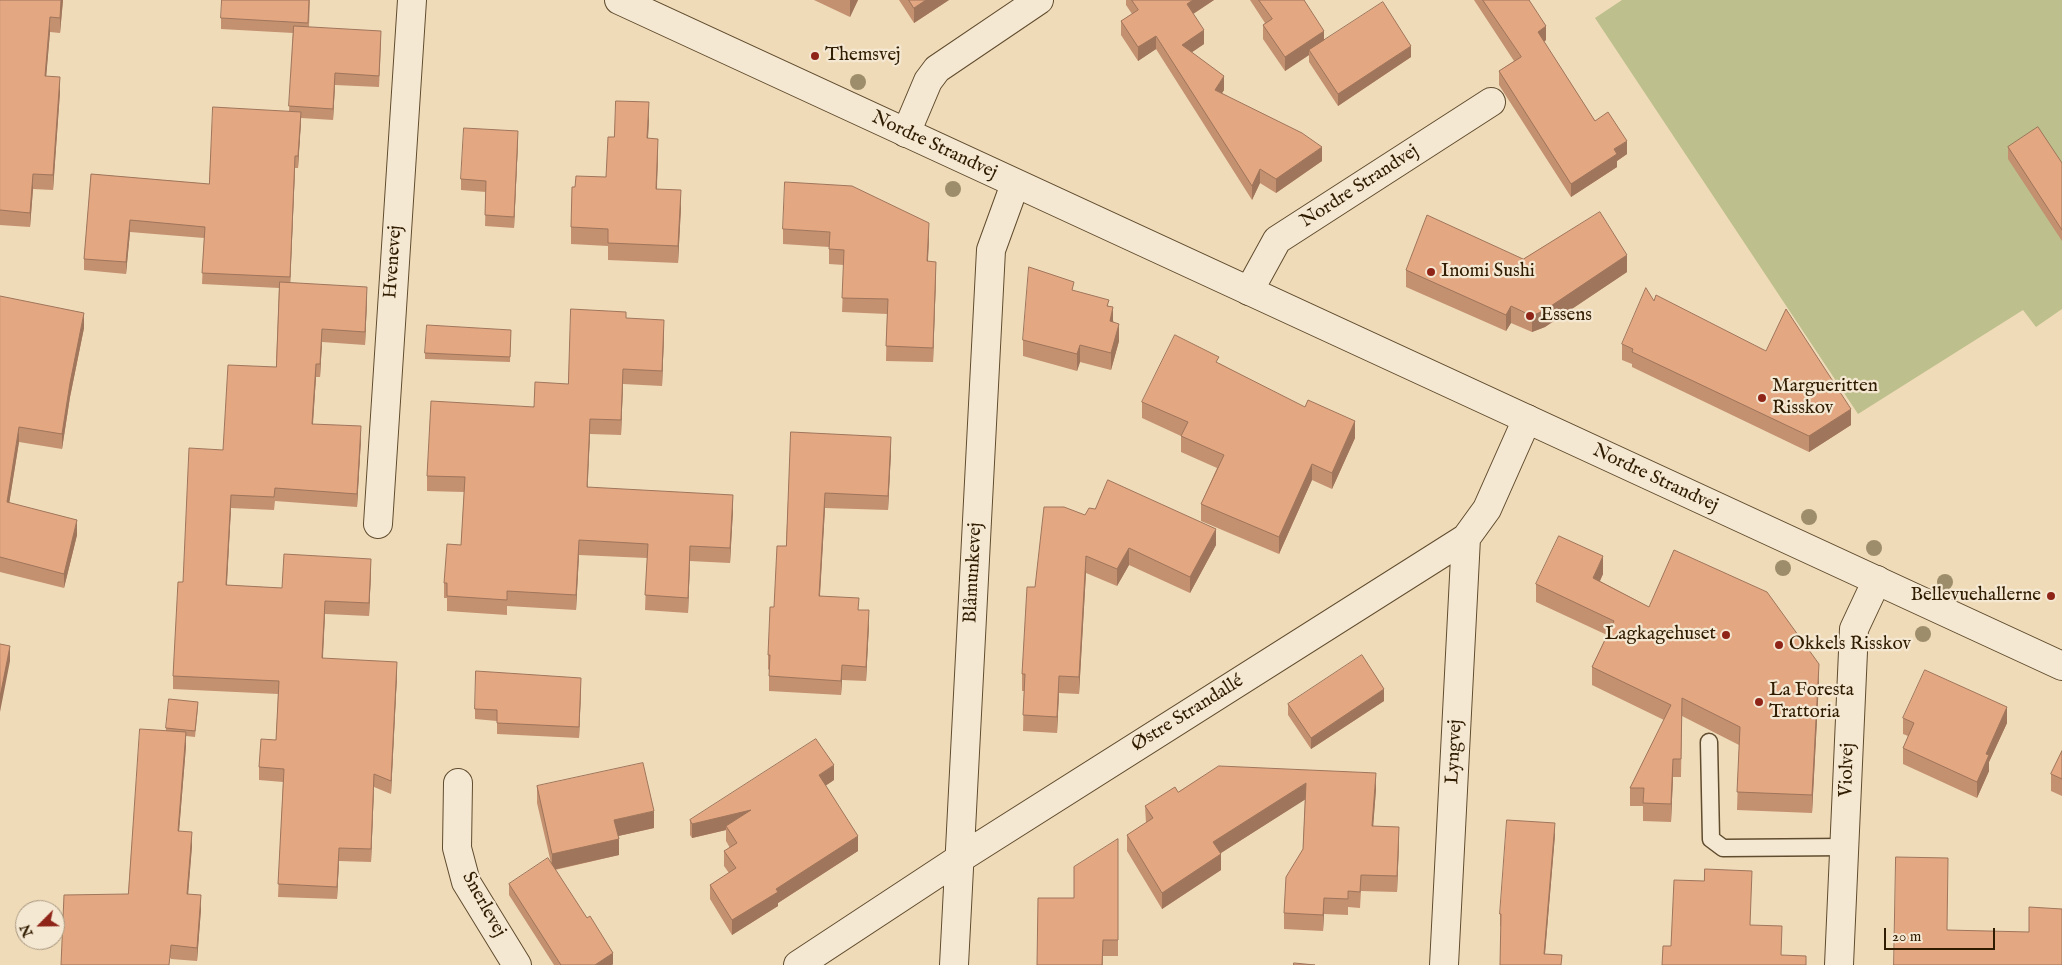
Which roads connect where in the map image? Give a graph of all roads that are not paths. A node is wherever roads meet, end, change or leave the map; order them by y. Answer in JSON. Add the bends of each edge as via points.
{"nodes":[{"id":1,"x":412,"y":0,"type":"edge"},
{"id":2,"x":619,"y":0,"type":"edge"},
{"id":3,"x":1039,"y":0,"type":"edge"},
{"id":4,"x":1491,"y":102,"type":"dead end"},
{"id":5,"x":906,"y":133,"type":"junction"},
{"id":6,"x":1015,"y":184,"type":"junction"},
{"id":7,"x":1249,"y":291,"type":"junction"},
{"id":8,"x":1528,"y":419,"type":"junction"},
{"id":9,"x":378,"y":524,"type":"dead end"},
{"id":10,"x":1466,"y":538,"type":"junction"},
{"id":11,"x":1877,"y":580,"type":"junction"},
{"id":12,"x":2062,"y":666,"type":"edge"},
{"id":13,"x":1709,"y":742,"type":"dead end"},
{"id":14,"x":458,"y":783,"type":"dead end"},
{"id":15,"x":1845,"y":847,"type":"junction"},
{"id":16,"x":959,"y":859,"type":"junction"},
{"id":17,"x":517,"y":965,"type":"edge"},
{"id":18,"x":798,"y":965,"type":"edge"},
{"id":19,"x":954,"y":965,"type":"edge"},
{"id":20,"x":1444,"y":965,"type":"edge"},
{"id":21,"x":1840,"y":965,"type":"edge"}],
"edges":[{"from":1,"to":9,"type":"street","name":"Hvenevej"},
{"from":2,"to":5,"type":"street","name":"Nordre Strandvej"},
{"from":3,"to":5,"type":"street","via":[[937,69],[928,81]]},
{"from":4,"to":7,"type":"street","name":"Nordre Strandvej","via":[[1277,240]]},
{"from":5,"to":6,"type":"street","name":"Nordre Strandvej"},
{"from":6,"to":7,"type":"street","name":"Nordre Strandvej"},
{"from":6,"to":16,"type":"street","name":"Blåmunkevej","via":[[991,250]]},
{"from":7,"to":8,"type":"street","name":"Nordre Strandvej"},
{"from":8,"to":10,"type":"street","name":"Østre Strandallé","via":[[1487,509]]},
{"from":8,"to":11,"type":"street","name":"Nordre Strandvej"},
{"from":10,"to":16,"type":"street","name":"Østre Strandallé"},
{"from":10,"to":20,"type":"street","name":"Lyngvej"},
{"from":11,"to":12,"type":"street","name":"Nordre Strandvej"},
{"from":11,"to":15,"type":"street","name":"Violvej","via":[[1854,629]]},
{"from":13,"to":15,"type":"lane","via":[[1711,839],[1724,848]]},
{"from":14,"to":17,"type":"street","name":"Snerlevej","via":[[457,848],[466,882]]},
{"from":15,"to":21,"type":"street","name":"Violvej"},
{"from":16,"to":18,"type":"street","name":"Østre Strandallé"},
{"from":16,"to":19,"type":"street","name":"Blåmunkevej"}]}
